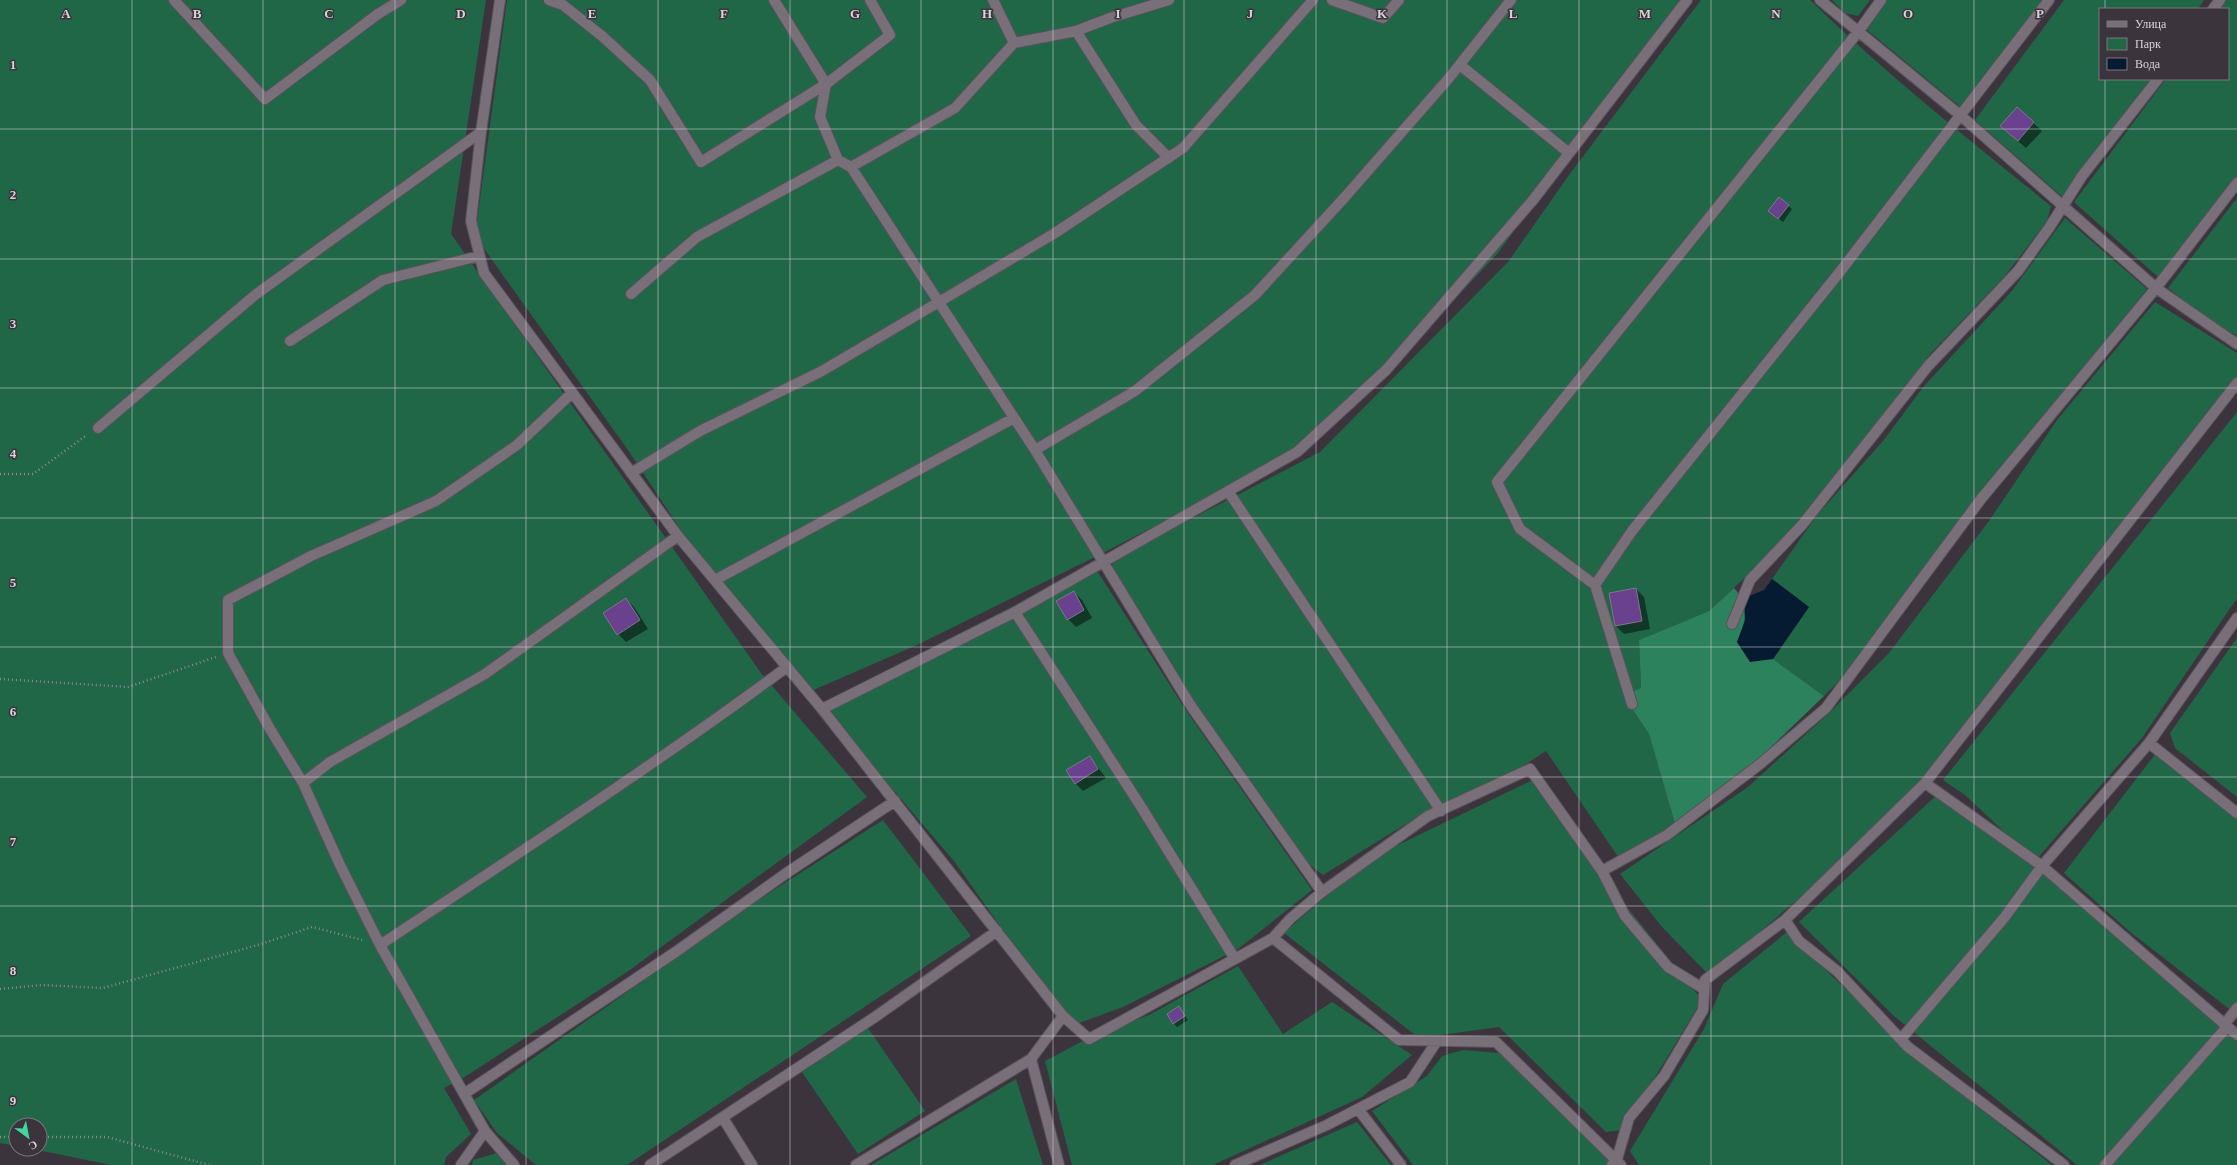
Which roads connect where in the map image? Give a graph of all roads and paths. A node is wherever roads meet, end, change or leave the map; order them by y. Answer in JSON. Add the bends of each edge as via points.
{"nodes":[{"id":1,"x":174,"y":0,"type":"edge"},
{"id":2,"x":401,"y":0,"type":"edge"},
{"id":3,"x":500,"y":0,"type":"edge"},
{"id":4,"x":549,"y":0,"type":"edge"},
{"id":5,"x":774,"y":0,"type":"edge"},
{"id":6,"x":870,"y":0,"type":"edge"},
{"id":7,"x":993,"y":0,"type":"edge"},
{"id":8,"x":1169,"y":0,"type":"edge"},
{"id":9,"x":1313,"y":0,"type":"edge"},
{"id":10,"x":1332,"y":0,"type":"edge"},
{"id":11,"x":1399,"y":0,"type":"edge"},
{"id":12,"x":1511,"y":0,"type":"edge"},
{"id":13,"x":1687,"y":0,"type":"edge"},
{"id":14,"x":1820,"y":0,"type":"edge"},
{"id":15,"x":1881,"y":0,"type":"edge"},
{"id":16,"x":2049,"y":0,"type":"edge"},
{"id":17,"x":2220,"y":0,"type":"edge"},
{"id":18,"x":2214,"y":8,"type":"edge"},
{"id":19,"x":1076,"y":31,"type":"junction"},
{"id":20,"x":1858,"y":32,"type":"junction"},
{"id":21,"x":1014,"y":43,"type":"junction"},
{"id":22,"x":1460,"y":65,"type":"junction"},
{"id":23,"x":2157,"y":80,"type":"edge"},
{"id":24,"x":826,"y":84,"type":"junction"},
{"id":25,"x":1960,"y":115,"type":"junction"},
{"id":26,"x":481,"y":132,"type":"junction"},
{"id":27,"x":1569,"y":153,"type":"junction"},
{"id":28,"x":1169,"y":158,"type":"junction"},
{"id":29,"x":838,"y":160,"type":"junction"},
{"id":30,"x":851,"y":167,"type":"junction"},
{"id":31,"x":2237,"y":183,"type":"edge"},
{"id":32,"x":2063,"y":206,"type":"junction"},
{"id":33,"x":480,"y":256,"type":"junction"},
{"id":34,"x":2156,"y":288,"type":"junction"},
{"id":35,"x":631,"y":294,"type":"dead end"},
{"id":36,"x":939,"y":302,"type":"junction"},
{"id":37,"x":290,"y":341,"type":"dead end"},
{"id":38,"x":2237,"y":344,"type":"edge"},
{"id":39,"x":2237,"y":383,"type":"edge"},
{"id":40,"x":572,"y":393,"type":"junction"},
{"id":41,"x":1014,"y":418,"type":"junction"},
{"id":42,"x":98,"y":428,"type":"joint"},
{"id":43,"x":1035,"y":450,"type":"junction"},
{"id":44,"x":631,"y":473,"type":"junction"},
{"id":45,"x":0,"y":474,"type":"edge"},
{"id":46,"x":1228,"y":491,"type":"junction"},
{"id":47,"x":678,"y":536,"type":"junction"},
{"id":48,"x":1104,"y":563,"type":"junction"},
{"id":49,"x":715,"y":580,"type":"junction"},
{"id":50,"x":1595,"y":585,"type":"junction"},
{"id":51,"x":1015,"y":612,"type":"junction"},
{"id":52,"x":2237,"y":618,"type":"edge"},
{"id":53,"x":1732,"y":624,"type":"dead end"},
{"id":54,"x":228,"y":653,"type":"junction"},
{"id":55,"x":788,"y":667,"type":"junction"},
{"id":56,"x":0,"y":679,"type":"edge"},
{"id":57,"x":1632,"y":704,"type":"dead end"},
{"id":58,"x":822,"y":709,"type":"junction"},
{"id":59,"x":2149,"y":743,"type":"junction"},
{"id":60,"x":303,"y":783,"type":"junction"},
{"id":61,"x":1925,"y":783,"type":"junction"},
{"id":62,"x":895,"y":801,"type":"junction"},
{"id":63,"x":1441,"y":811,"type":"junction"},
{"id":64,"x":2237,"y":813,"type":"edge"},
{"id":65,"x":2042,"y":866,"type":"junction"},
{"id":66,"x":1602,"y":871,"type":"junction"},
{"id":67,"x":1322,"y":892,"type":"junction"},
{"id":68,"x":1785,"y":920,"type":"junction"},
{"id":69,"x":997,"y":932,"type":"junction"},
{"id":70,"x":1273,"y":938,"type":"junction"},
{"id":71,"x":380,"y":945,"type":"junction"},
{"id":72,"x":1235,"y":959,"type":"junction"},
{"id":73,"x":0,"y":989,"type":"edge"},
{"id":74,"x":1704,"y":989,"type":"junction"},
{"id":75,"x":2237,"y":1008,"type":"edge"},
{"id":76,"x":1063,"y":1016,"type":"junction"},
{"id":77,"x":2226,"y":1026,"type":"junction"},
{"id":78,"x":2237,"y":1035,"type":"edge"},
{"id":79,"x":1900,"y":1039,"type":"junction"},
{"id":80,"x":1436,"y":1041,"type":"junction"},
{"id":81,"x":1030,"y":1059,"type":"junction"},
{"id":82,"x":464,"y":1094,"type":"junction"},
{"id":83,"x":1358,"y":1109,"type":"junction"},
{"id":84,"x":723,"y":1118,"type":"junction"},
{"id":85,"x":485,"y":1131,"type":"junction"},
{"id":86,"x":48,"y":1137,"type":"edge"},
{"id":87,"x":1617,"y":1163,"type":"edge"},
{"id":88,"x":209,"y":1165,"type":"edge"},
{"id":89,"x":461,"y":1165,"type":"edge"},
{"id":90,"x":514,"y":1165,"type":"edge"},
{"id":91,"x":650,"y":1165,"type":"edge"},
{"id":92,"x":752,"y":1165,"type":"edge"},
{"id":93,"x":856,"y":1165,"type":"edge"},
{"id":94,"x":1059,"y":1165,"type":"edge"},
{"id":95,"x":1235,"y":1165,"type":"edge"},
{"id":96,"x":1401,"y":1165,"type":"edge"},
{"id":97,"x":2064,"y":1165,"type":"edge"},
{"id":98,"x":2105,"y":1165,"type":"edge"}],
"edges":[{"from":1,"to":2,"type":"lane","via":[[265,99],[378,14]]},
{"from":3,"to":26,"type":"lane"},
{"from":4,"to":24,"type":"lane","via":[[562,5],[602,36],[650,80],[701,162]]},
{"from":5,"to":24,"type":"lane"},
{"from":6,"to":24,"type":"lane","via":[[890,35]]},
{"from":7,"to":21,"type":"lane"},
{"from":8,"to":19,"type":"lane"},
{"from":9,"to":28,"type":"lane","via":[[1183,148]]},
{"from":10,"to":11,"type":"lane","via":[[1383,18]]},
{"from":12,"to":22,"type":"lane"},
{"from":13,"to":27,"type":"lane"},
{"from":14,"to":20,"type":"lane"},
{"from":15,"to":20,"type":"lane"},
{"from":16,"to":25,"type":"lane"},
{"from":17,"to":18,"type":"lane"},
{"from":19,"to":21,"type":"lane"},
{"from":19,"to":28,"type":"lane","via":[[1136,126]]},
{"from":20,"to":25,"type":"lane"},
{"from":20,"to":50,"type":"lane","via":[[1497,482],[1520,529]]},
{"from":21,"to":30,"type":"lane","via":[[955,108]]},
{"from":22,"to":27,"type":"lane"},
{"from":22,"to":43,"type":"lane","via":[[1345,197],[1254,295],[1135,391]]},
{"from":23,"to":32,"type":"lane","via":[[2082,176]]},
{"from":24,"to":29,"type":"lane","via":[[820,117]]},
{"from":25,"to":32,"type":"lane"},
{"from":25,"to":50,"type":"lane","via":[[1839,273],[1632,531]]},
{"from":26,"to":33,"type":"lane","via":[[471,221]]},
{"from":26,"to":42,"type":"lane","via":[[255,296]]},
{"from":27,"to":46,"type":"lane","via":[[1533,200],[1386,370],[1297,452]]},
{"from":28,"to":36,"type":"lane","via":[[1056,233]]},
{"from":29,"to":30,"type":"lane"},
{"from":29,"to":35,"type":"lane","via":[[698,237]]},
{"from":30,"to":36,"type":"lane"},
{"from":31,"to":34,"type":"lane"},
{"from":32,"to":34,"type":"lane"},
{"from":32,"to":53,"type":"lane","via":[[2018,271],[1928,366],[1802,525],[1750,580]]},
{"from":33,"to":37,"type":"lane","via":[[383,280]]},
{"from":33,"to":40,"type":"lane","via":[[484,273]]},
{"from":34,"to":38,"type":"lane"},
{"from":34,"to":66,"type":"lane","via":[[1981,499],[1826,708],[1760,764],[1666,836]]},
{"from":36,"to":41,"type":"lane"},
{"from":36,"to":44,"type":"lane","via":[[822,371],[700,431]]},
{"from":39,"to":61,"type":"lane"},
{"from":40,"to":44,"type":"lane"},
{"from":40,"to":54,"type":"lane","via":[[517,445],[436,501],[311,556],[228,600]]},
{"from":41,"to":43,"type":"lane"},
{"from":41,"to":49,"type":"lane"},
{"from":42,"to":45,"type":"path","via":[[33,474]]},
{"from":43,"to":48,"type":"lane"},
{"from":44,"to":47,"type":"lane"},
{"from":46,"to":48,"type":"lane"},
{"from":46,"to":63,"type":"lane"},
{"from":47,"to":49,"type":"lane"},
{"from":47,"to":60,"type":"lane","via":[[485,674],[330,762]]},
{"from":48,"to":51,"type":"lane"},
{"from":48,"to":67,"type":"lane","via":[[1191,706]]},
{"from":49,"to":55,"type":"lane"},
{"from":50,"to":57,"type":"lane"},
{"from":51,"to":58,"type":"lane"},
{"from":51,"to":72,"type":"lane","via":[[1140,805]]},
{"from":52,"to":59,"type":"lane"},
{"from":54,"to":56,"type":"path","via":[[128,687]]},
{"from":54,"to":60,"type":"lane"},
{"from":55,"to":58,"type":"lane"},
{"from":55,"to":71,"type":"lane","via":[[739,703]]},
{"from":58,"to":62,"type":"lane"},
{"from":59,"to":64,"type":"lane"},
{"from":59,"to":65,"type":"lane"},
{"from":60,"to":71,"type":"lane"},
{"from":61,"to":65,"type":"lane"},
{"from":61,"to":68,"type":"lane"},
{"from":62,"to":69,"type":"lane"},
{"from":62,"to":82,"type":"lane"},
{"from":63,"to":66,"type":"lane","via":[[1530,769]]},
{"from":63,"to":67,"type":"lane","via":[[1428,816]]},
{"from":65,"to":77,"type":"lane"},
{"from":65,"to":79,"type":"lane","via":[[2004,918]]},
{"from":66,"to":74,"type":"lane","via":[[1625,916],[1668,967]]},
{"from":67,"to":70,"type":"lane","via":[[1290,919]]},
{"from":68,"to":74,"type":"lane","via":[[1705,980]]},
{"from":68,"to":79,"type":"lane","via":[[1799,941],[1837,971]]},
{"from":69,"to":76,"type":"lane"},
{"from":69,"to":84,"type":"lane","via":[[876,1017]]},
{"from":70,"to":72,"type":"lane"},
{"from":70,"to":80,"type":"lane","via":[[1399,1040]]},
{"from":71,"to":73,"type":"path","via":[[312,926],[258,945],[103,988],[42,986]]},
{"from":71,"to":82,"type":"lane"},
{"from":72,"to":76,"type":"lane","via":[[1089,1039]]},
{"from":74,"to":87,"type":"lane","via":[[1703,1010],[1664,1076],[1629,1118]]},
{"from":75,"to":77,"type":"lane"},
{"from":76,"to":81,"type":"lane"},
{"from":77,"to":78,"type":"lane"},
{"from":77,"to":98,"type":"lane"},
{"from":79,"to":97,"type":"lane"},
{"from":80,"to":83,"type":"lane","via":[[1410,1082]]},
{"from":80,"to":87,"type":"lane","via":[[1496,1042]]},
{"from":81,"to":93,"type":"lane"},
{"from":81,"to":94,"type":"lane"},
{"from":82,"to":85,"type":"lane"},
{"from":83,"to":95,"type":"lane"},
{"from":83,"to":96,"type":"lane"},
{"from":84,"to":91,"type":"lane"},
{"from":84,"to":92,"type":"lane"},
{"from":85,"to":89,"type":"lane"},
{"from":85,"to":90,"type":"lane"},
{"from":86,"to":88,"type":"path","via":[[108,1137]]}]}
